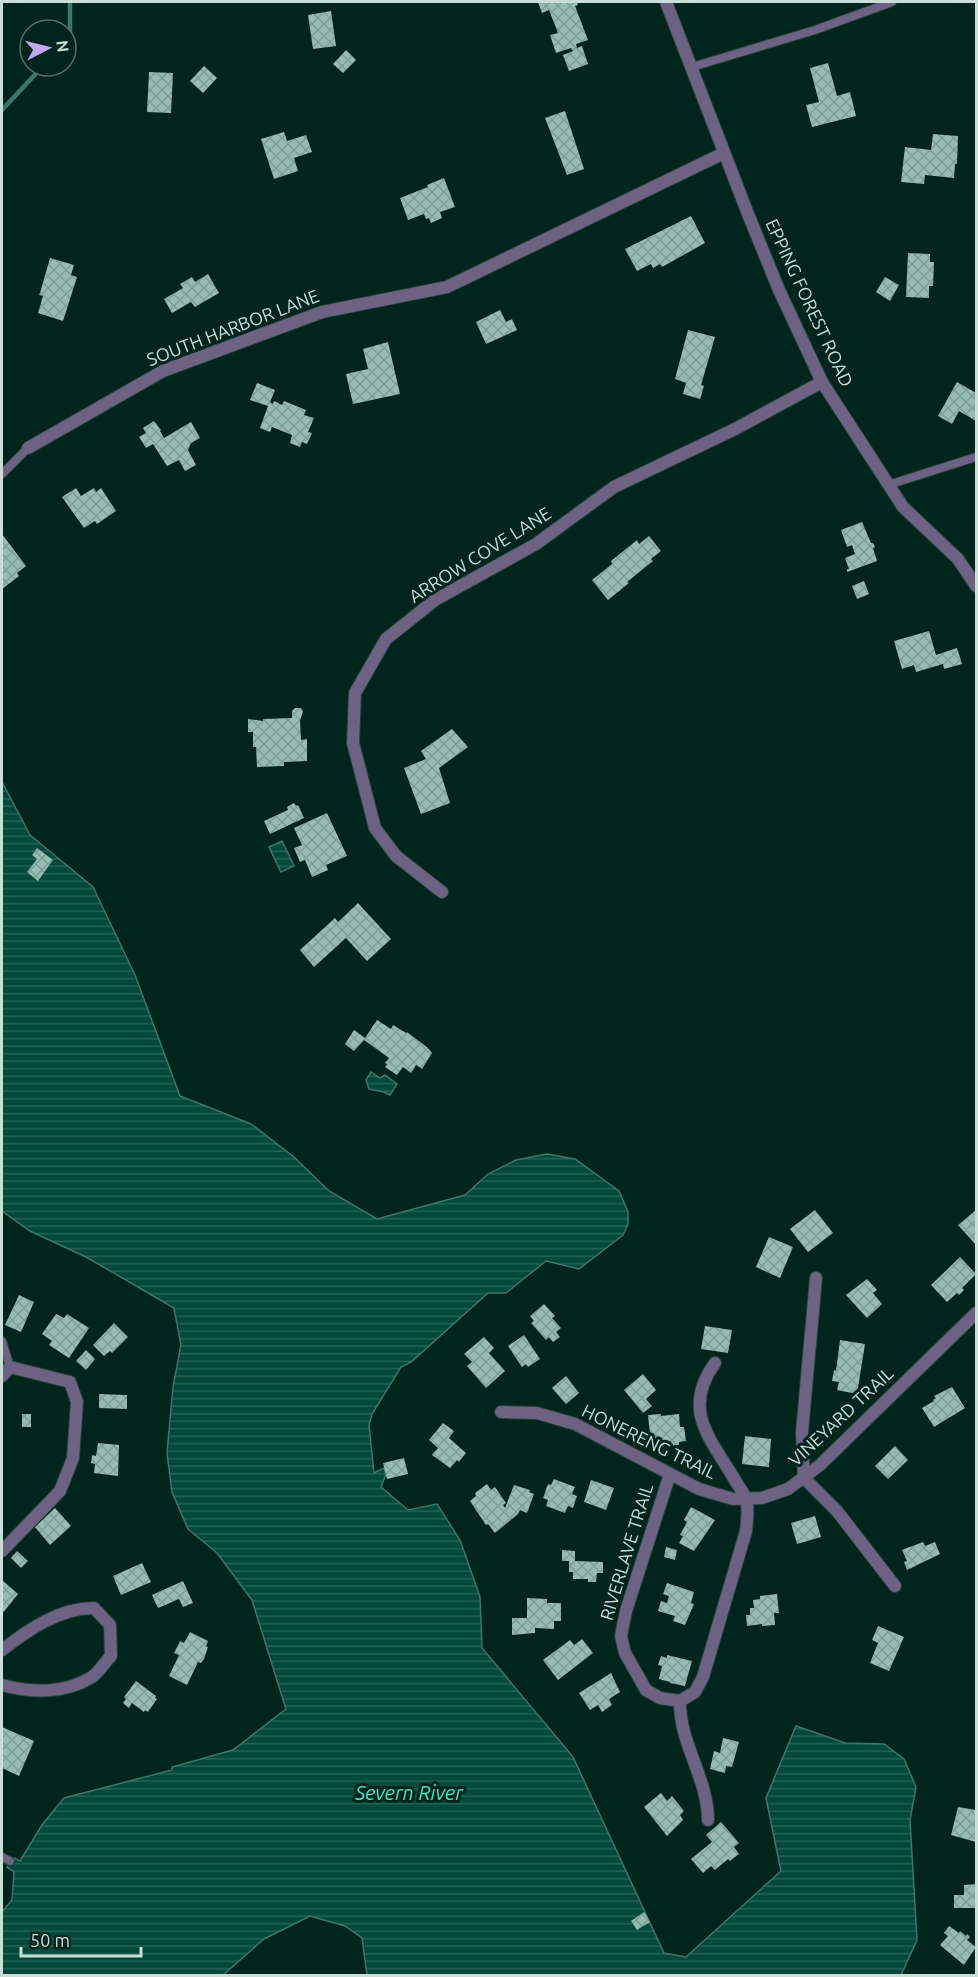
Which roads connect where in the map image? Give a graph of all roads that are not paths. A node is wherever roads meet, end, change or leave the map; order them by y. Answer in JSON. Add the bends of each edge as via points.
{"nodes":[{"id":1,"x":666,"y":2,"type":"edge"},
{"id":2,"x":892,"y":2,"type":"edge"},
{"id":3,"x":692,"y":67,"type":"junction"},
{"id":4,"x":724,"y":153,"type":"junction"},
{"id":5,"x":822,"y":382,"type":"junction"},
{"id":6,"x":28,"y":448,"type":"joint"},
{"id":7,"x":976,"y":457,"type":"edge"},
{"id":8,"x":2,"y":474,"type":"edge"},
{"id":9,"x":888,"y":485,"type":"junction"},
{"id":10,"x":976,"y":586,"type":"edge"},
{"id":11,"x":442,"y":892,"type":"dead end"},
{"id":12,"x":816,"y":1278,"type":"dead end"},
{"id":13,"x":976,"y":1313,"type":"edge"},
{"id":14,"x":2,"y":1341,"type":"edge"},
{"id":15,"x":715,"y":1363,"type":"dead end"},
{"id":16,"x":6,"y":1372,"type":"edge"},
{"id":17,"x":501,"y":1412,"type":"dead end"},
{"id":18,"x":670,"y":1474,"type":"junction"},
{"id":19,"x":804,"y":1478,"type":"junction"},
{"id":20,"x":746,"y":1500,"type":"junction"},
{"id":21,"x":2,"y":1551,"type":"edge"},
{"id":22,"x":895,"y":1586,"type":"dead end"},
{"id":23,"x":2,"y":1650,"type":"edge"},
{"id":24,"x":2,"y":1685,"type":"edge"},
{"id":25,"x":680,"y":1701,"type":"junction"},
{"id":26,"x":708,"y":1820,"type":"dead end"}],
"edges":[{"from":1,"to":3,"type":"street","name":"EPPING FOREST ROAD"},
{"from":2,"to":3,"type":"lane"},
{"from":3,"to":4,"type":"street","name":"EPPING FOREST ROAD"},
{"from":4,"to":5,"type":"street","name":"EPPING FOREST ROAD","via":[[779,290]]},
{"from":4,"to":6,"type":"street","name":"SOUTH HARBOR LANE","via":[[447,287],[322,312],[163,371]]},
{"from":5,"to":9,"type":"street","name":"EPPING FOREST ROAD"},
{"from":5,"to":11,"type":"street","name":"ARROW COVE LANE","via":[[735,429],[614,486],[536,544],[435,600],[386,639],[354,693],[353,743],[375,828],[396,856]]},
{"from":6,"to":8,"type":"lane"},
{"from":7,"to":9,"type":"lane"},
{"from":9,"to":10,"type":"street","name":"EPPING FOREST ROAD","via":[[903,507],[958,559]]},
{"from":12,"to":19,"type":"street","via":[[802,1432]]},
{"from":13,"to":19,"type":"street","name":"VINEYARD TRAIL","via":[[869,1420]]},
{"from":14,"to":16,"type":"lane"},
{"from":15,"to":20,"type":"street","via":[[701,1388],[700,1413],[707,1433]]},
{"from":16,"to":21,"type":"street","via":[[70,1382],[77,1402],[73,1458],[60,1491]]},
{"from":17,"to":18,"type":"street","name":"HONERENG TRAIL","via":[[537,1413],[575,1424]]},
{"from":18,"to":20,"type":"street","name":"HONERENG TRAIL","via":[[709,1493]]},
{"from":18,"to":25,"type":"street","name":"RIVERLAVE TRAIL","via":[[621,1636],[625,1653],[646,1689],[660,1698]]},
{"from":19,"to":20,"type":"street","name":"VINEYARD TRAIL","via":[[770,1496]]},
{"from":19,"to":22,"type":"street","via":[[837,1511]]},
{"from":20,"to":25,"type":"street","via":[[746,1531],[703,1677],[695,1692]]},
{"from":23,"to":24,"type":"street","via":[[31,1629],[78,1608],[94,1608],[110,1625],[111,1656],[93,1676],[69,1687],[44,1692]]},
{"from":25,"to":26,"type":"street","via":[[681,1725],[706,1794]]}]}
